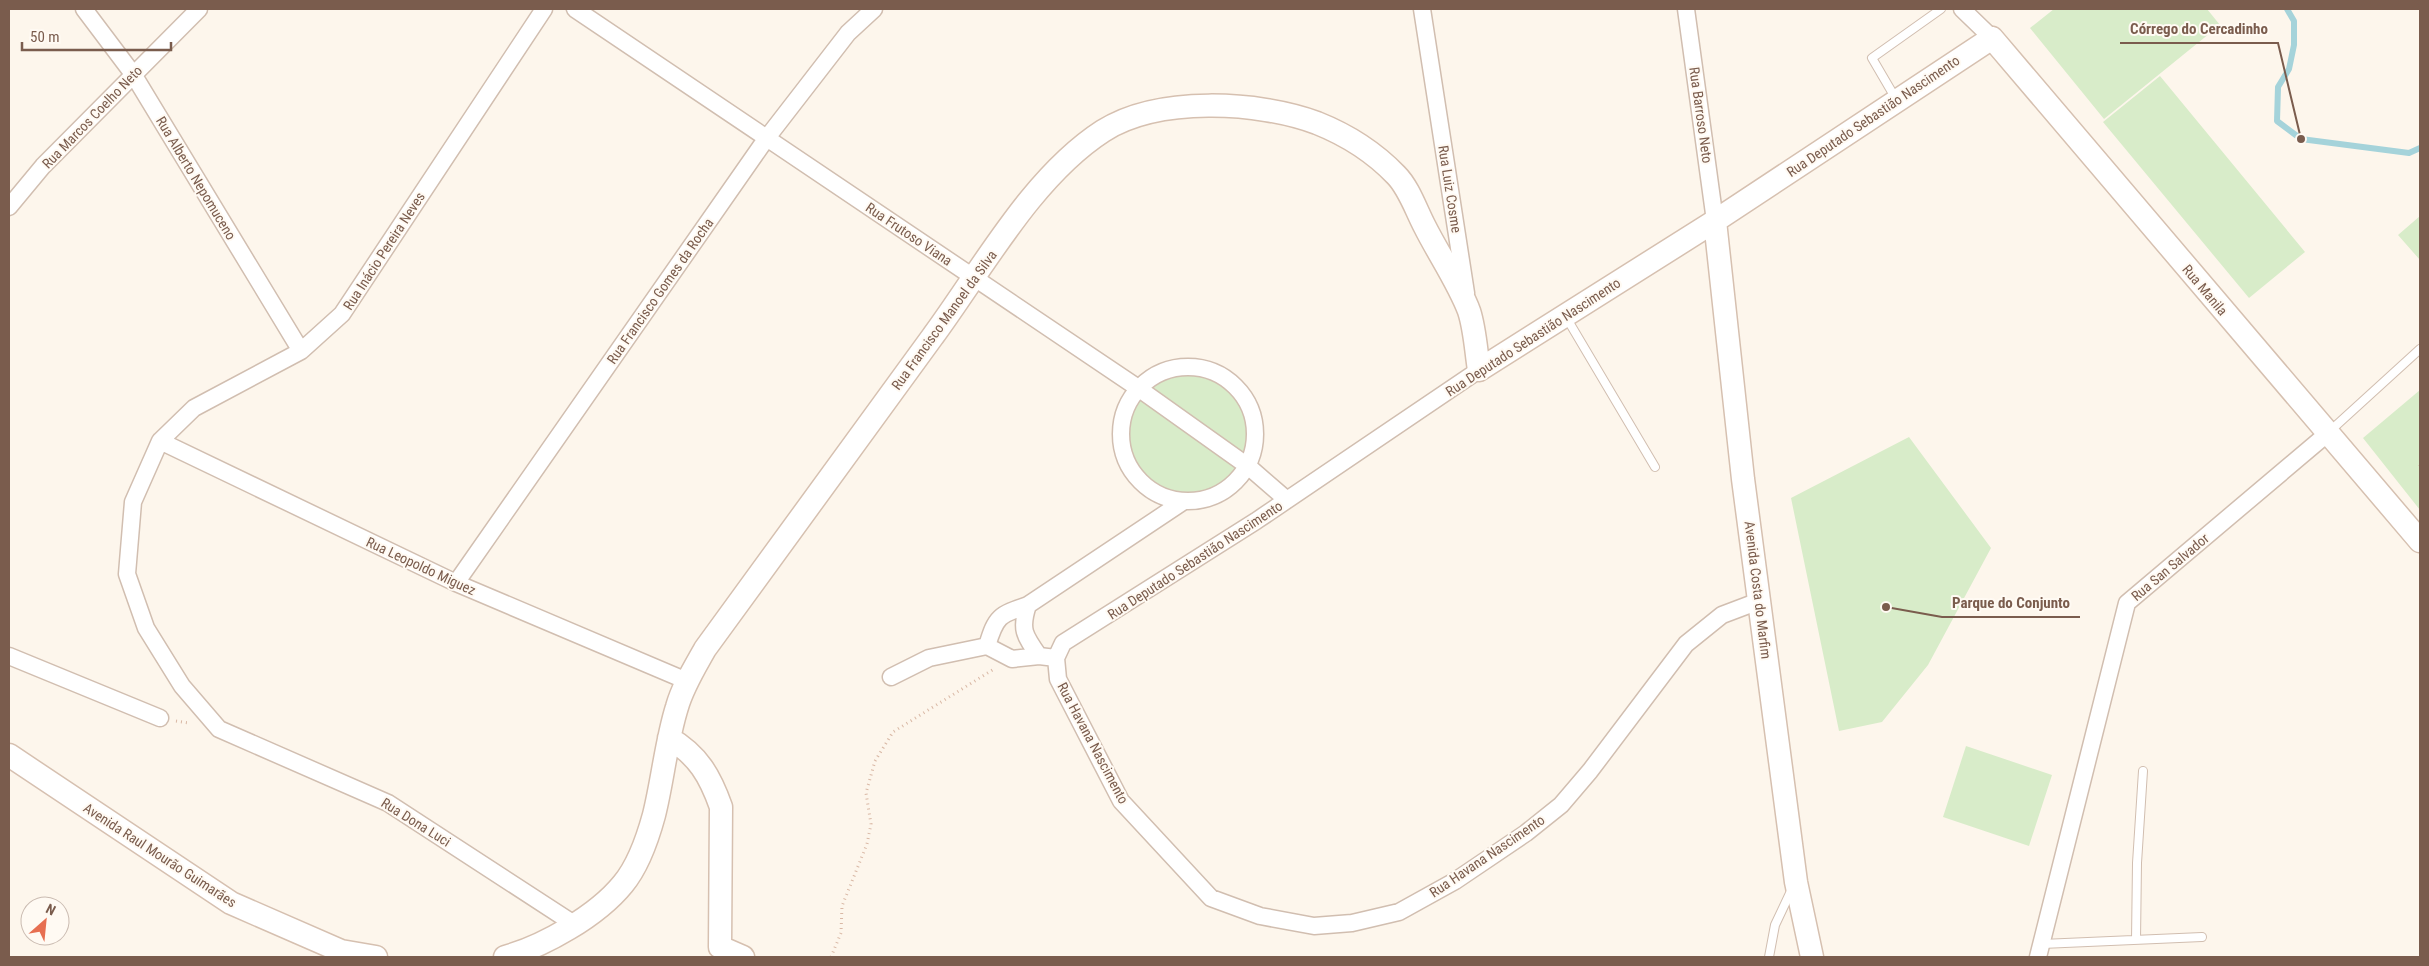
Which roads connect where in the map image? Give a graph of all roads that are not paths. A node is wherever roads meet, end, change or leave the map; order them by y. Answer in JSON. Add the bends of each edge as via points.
{"nodes":[{"id":1,"x":84,"y":9,"type":"edge"},
{"id":2,"x":199,"y":9,"type":"edge"},
{"id":3,"x":544,"y":9,"type":"edge"},
{"id":4,"x":575,"y":9,"type":"edge"},
{"id":5,"x":874,"y":9,"type":"edge"},
{"id":6,"x":1422,"y":9,"type":"edge"},
{"id":7,"x":1686,"y":9,"type":"edge"},
{"id":8,"x":1941,"y":9,"type":"edge"},
{"id":9,"x":1969,"y":11,"type":"edge"},
{"id":10,"x":1992,"y":38,"type":"junction"},
{"id":11,"x":133,"y":74,"type":"junction"},
{"id":12,"x":1896,"y":100,"type":"junction"},
{"id":13,"x":766,"y":139,"type":"junction"},
{"id":14,"x":9,"y":207,"type":"edge"},
{"id":15,"x":1715,"y":221,"type":"junction"},
{"id":16,"x":975,"y":278,"type":"junction"},
{"id":17,"x":1469,"y":312,"type":"junction"},
{"id":18,"x":1565,"y":316,"type":"junction"},
{"id":19,"x":2420,"y":350,"type":"edge"},
{"id":20,"x":302,"y":351,"type":"junction"},
{"id":21,"x":1479,"y":370,"type":"junction"},
{"id":22,"x":1138,"y":388,"type":"junction"},
{"id":23,"x":2327,"y":434,"type":"junction"},
{"id":24,"x":160,"y":441,"type":"junction"},
{"id":25,"x":1249,"y":467,"type":"junction"},
{"id":26,"x":1655,"y":467,"type":"dead end"},
{"id":27,"x":1287,"y":500,"type":"junction"},
{"id":28,"x":1184,"y":501,"type":"junction"},
{"id":29,"x":2420,"y":541,"type":"edge"},
{"id":30,"x":456,"y":583,"type":"junction"},
{"id":31,"x":1759,"y":601,"type":"junction"},
{"id":32,"x":1028,"y":604,"type":"junction"},
{"id":33,"x":987,"y":646,"type":"junction"},
{"id":34,"x":9,"y":656,"type":"edge"},
{"id":35,"x":1039,"y":656,"type":"junction"},
{"id":36,"x":1056,"y":658,"type":"junction"},
{"id":37,"x":890,"y":677,"type":"dead end"},
{"id":38,"x":687,"y":681,"type":"junction"},
{"id":39,"x":160,"y":718,"type":"dead end"},
{"id":40,"x":219,"y":728,"type":"joint"},
{"id":41,"x":669,"y":738,"type":"junction"},
{"id":42,"x":9,"y":755,"type":"edge"},
{"id":43,"x":2143,"y":771,"type":"dead end"},
{"id":44,"x":1796,"y":882,"type":"junction"},
{"id":45,"x":574,"y":924,"type":"junction"},
{"id":46,"x":2202,"y":937,"type":"dead end"},
{"id":47,"x":2136,"y":940,"type":"junction"},
{"id":48,"x":2040,"y":950,"type":"edge"},
{"id":49,"x":720,"y":952,"type":"edge"},
{"id":50,"x":376,"y":957,"type":"edge"},
{"id":51,"x":505,"y":957,"type":"edge"},
{"id":52,"x":742,"y":957,"type":"edge"},
{"id":53,"x":1769,"y":957,"type":"edge"},
{"id":54,"x":1812,"y":957,"type":"edge"}],
"edges":[{"from":1,"to":11,"type":"street","name":"Rua Alberto Nepomuceno"},
{"from":2,"to":11,"type":"street","name":"Rua Marcos Coelho Neto"},
{"from":3,"to":20,"type":"street","name":"Rua Inácio Pereira Neves","via":[[342,314]]},
{"from":4,"to":13,"type":"street","name":"Rua Frutoso Viana"},
{"from":5,"to":13,"type":"street","name":"Rua Francisco Gomes da Rocha","via":[[848,34]]},
{"from":6,"to":17,"type":"street","name":"Rua Luiz Cosme"},
{"from":7,"to":15,"type":"street","name":"Rua Barroso Neto"},
{"from":8,"to":12,"type":"lane","via":[[1872,58]]},
{"from":9,"to":10,"type":"street"},
{"from":10,"to":12,"type":"street","name":"Rua Deputado Sebastião Nascimento"},
{"from":10,"to":23,"type":"street","name":"Rua Manila"},
{"from":11,"to":14,"type":"street","name":"Rua Marcos Coelho Neto","via":[[43,166]]},
{"from":11,"to":20,"type":"street","name":"Rua Alberto Nepomuceno"},
{"from":12,"to":15,"type":"street","name":"Rua Deputado Sebastião Nascimento"},
{"from":13,"to":16,"type":"street","name":"Rua Frutoso Viana"},
{"from":13,"to":30,"type":"street","name":"Rua Francisco Gomes da Rocha"},
{"from":15,"to":18,"type":"street","name":"Rua Deputado Sebastião Nascimento"},
{"from":15,"to":31,"type":"street","name":"Avenida Costa do Marfim"},
{"from":16,"to":17,"type":"street","name":"Rua Francisco Manoel da Silva","via":[[1037,189],[1072,154],[1106,130],[1141,116],[1183,105],[1236,106],[1310,121],[1339,132],[1371,151],[1399,178]]},
{"from":16,"to":22,"type":"street","name":"Rua Frutoso Viana"},
{"from":16,"to":38,"type":"street","name":"Rua Francisco Manoel da Silva","via":[[705,648]]},
{"from":17,"to":21,"type":"street","name":"Rua Luiz Cosme"},
{"from":18,"to":21,"type":"street","name":"Rua Deputado Sebastião Nascimento"},
{"from":18,"to":26,"type":"lane"},
{"from":19,"to":23,"type":"lane","name":"Rua San Salvador"},
{"from":20,"to":24,"type":"street","name":"Rua Inácio Pereira Neves","via":[[194,408]]},
{"from":21,"to":27,"type":"street","name":"Rua Deputado Sebastião Nascimento"},
{"from":22,"to":25,"type":"street","name":"Rua Frutoso Viana"},
{"from":22,"to":25,"type":"street","via":[[1168,369],[1198,367],[1226,378],[1246,400],[1253,414],[1256,443]]},
{"from":22,"to":28,"type":"street","via":[[1124,410],[1120,441],[1131,470],[1154,492]]},
{"from":23,"to":29,"type":"street","name":"Rua Manila"},
{"from":23,"to":48,"type":"street","name":"Rua San Salvador","via":[[2127,603]]},
{"from":24,"to":30,"type":"street","name":"Rua Leopoldo Miguez"},
{"from":24,"to":40,"type":"street","name":"Rua Inácio Pereira Neves","via":[[133,502],[127,574],[146,628],[182,686]]},
{"from":25,"to":27,"type":"street","name":"Rua Frutoso Viana"},
{"from":25,"to":28,"type":"street","via":[[1241,479],[1210,497]]},
{"from":27,"to":36,"type":"street","name":"Rua Deputado Sebastião Nascimento","via":[[1063,644]]},
{"from":28,"to":32,"type":"street"},
{"from":30,"to":38,"type":"street","name":"Rua Leopoldo Miguez"},
{"from":31,"to":36,"type":"street","name":"Rua Havana Nascimento","via":[[1722,615],[1686,644],[1590,771],[1561,805],[1526,834],[1454,881],[1398,912],[1352,924],[1314,926],[1269,918],[1211,898],[1121,801],[1058,679]]},
{"from":31,"to":44,"type":"street","name":"Avenida Costa do Marfim"},
{"from":32,"to":33,"type":"street","via":[[1003,614],[993,626]]},
{"from":32,"to":35,"type":"street","via":[[1024,635]]},
{"from":33,"to":35,"type":"street","via":[[1012,659]]},
{"from":33,"to":37,"type":"street","via":[[929,658]]},
{"from":34,"to":39,"type":"street"},
{"from":35,"to":36,"type":"street"},
{"from":38,"to":41,"type":"street","name":"Rua Francisco Manoel da Silva"},
{"from":40,"to":45,"type":"street","name":"Rua Dona Luci","via":[[388,803]]},
{"from":41,"to":45,"type":"street","name":"Rua Francisco Manoel da Silva","via":[[654,816],[641,851],[624,883],[598,908]]},
{"from":41,"to":49,"type":"street","via":[[686,748],[699,763],[713,785],[720,807]]},
{"from":42,"to":50,"type":"street","name":"Avenida Raul Mourão Guimarães","via":[[231,903],[341,951]]},
{"from":43,"to":47,"type":"lane"},
{"from":44,"to":53,"type":"lane","via":[[1775,925]]},
{"from":44,"to":54,"type":"street","name":"Avenida Costa do Marfim"},
{"from":45,"to":51,"type":"street","via":[[559,934]]},
{"from":46,"to":47,"type":"lane"},
{"from":47,"to":48,"type":"lane"},
{"from":49,"to":52,"type":"street"}]}
